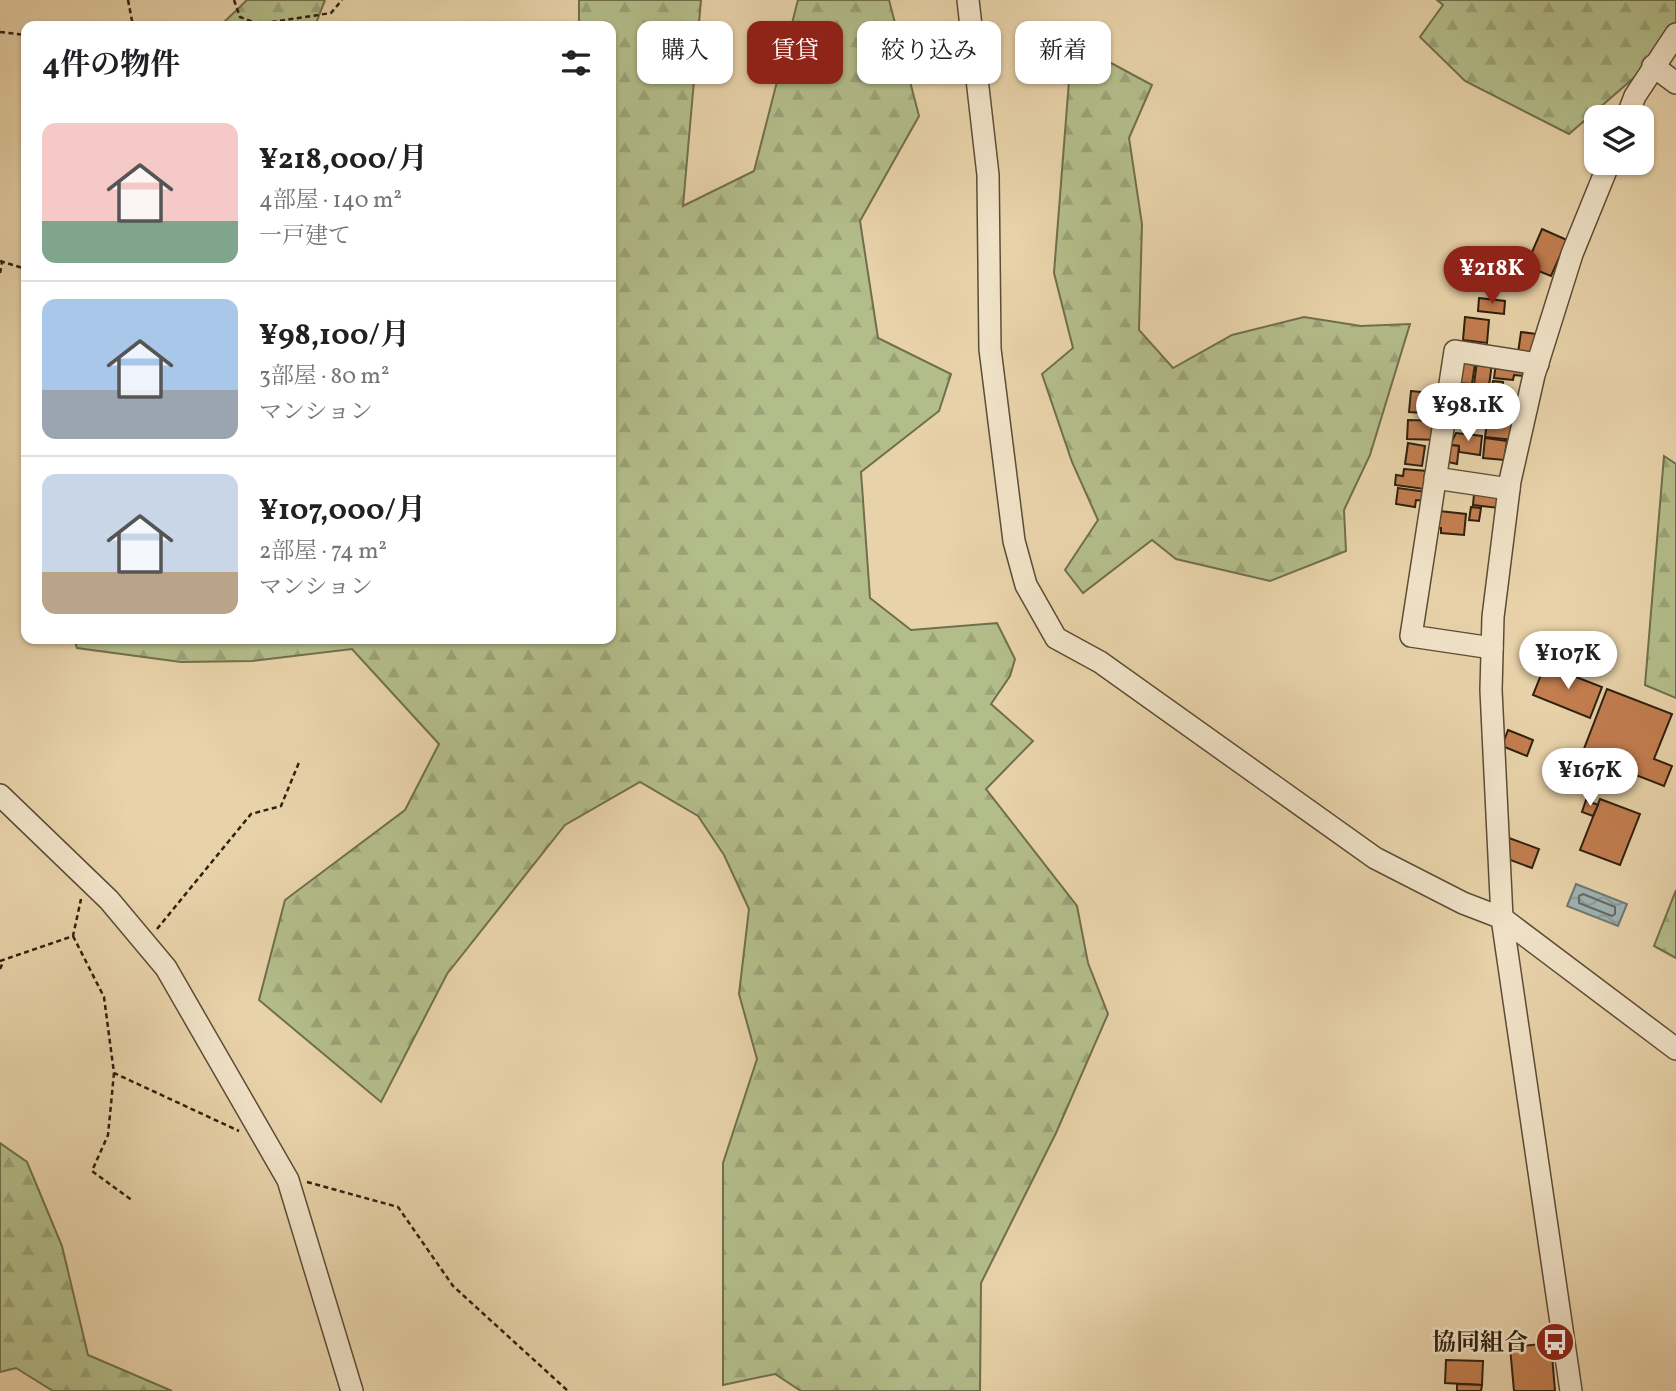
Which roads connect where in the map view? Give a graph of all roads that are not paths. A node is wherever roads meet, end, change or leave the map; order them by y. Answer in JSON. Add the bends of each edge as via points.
{"nodes":[{"id":1,"x":968,"y":0,"type":"edge"},
{"id":2,"x":1676,"y":34,"type":"edge"},
{"id":3,"x":1653,"y":66,"type":"junction"},
{"id":4,"x":1676,"y":83,"type":"edge"},
{"id":5,"x":1633,"y":105,"type":"edge"},
{"id":6,"x":1604,"y":175,"type":"edge"},
{"id":7,"x":1538,"y":364,"type":"junction"},
{"id":8,"x":1435,"y":478,"type":"junction"},
{"id":9,"x":1509,"y":489,"type":"junction"},
{"id":10,"x":1492,"y":648,"type":"junction"},
{"id":11,"x":0,"y":795,"type":"edge"},
{"id":12,"x":1502,"y":918,"type":"junction"},
{"id":13,"x":1676,"y":1049,"type":"edge"},
{"id":14,"x":352,"y":1391,"type":"edge"},
{"id":15,"x":1572,"y":1391,"type":"edge"}],
"edges":[{"from":1,"to":12,"type":"street","via":[[988,175],[990,349],[1003,474],[1026,585],[1056,638],[1100,662],[1375,858]]},
{"from":2,"to":3,"type":"street"},
{"from":3,"to":4,"type":"street"},
{"from":3,"to":5,"type":"street"},
{"from":6,"to":7,"type":"street","via":[[1572,254]]},
{"from":7,"to":8,"type":"street","via":[[1455,351]]},
{"from":7,"to":9,"type":"street"},
{"from":8,"to":9,"type":"street"},
{"from":8,"to":10,"type":"street","via":[[1411,636]]},
{"from":9,"to":10,"type":"street"},
{"from":10,"to":12,"type":"street"},
{"from":11,"to":14,"type":"street","via":[[86,879],[166,968],[288,1180]]},
{"from":12,"to":13,"type":"street"},
{"from":12,"to":15,"type":"street"}]}
